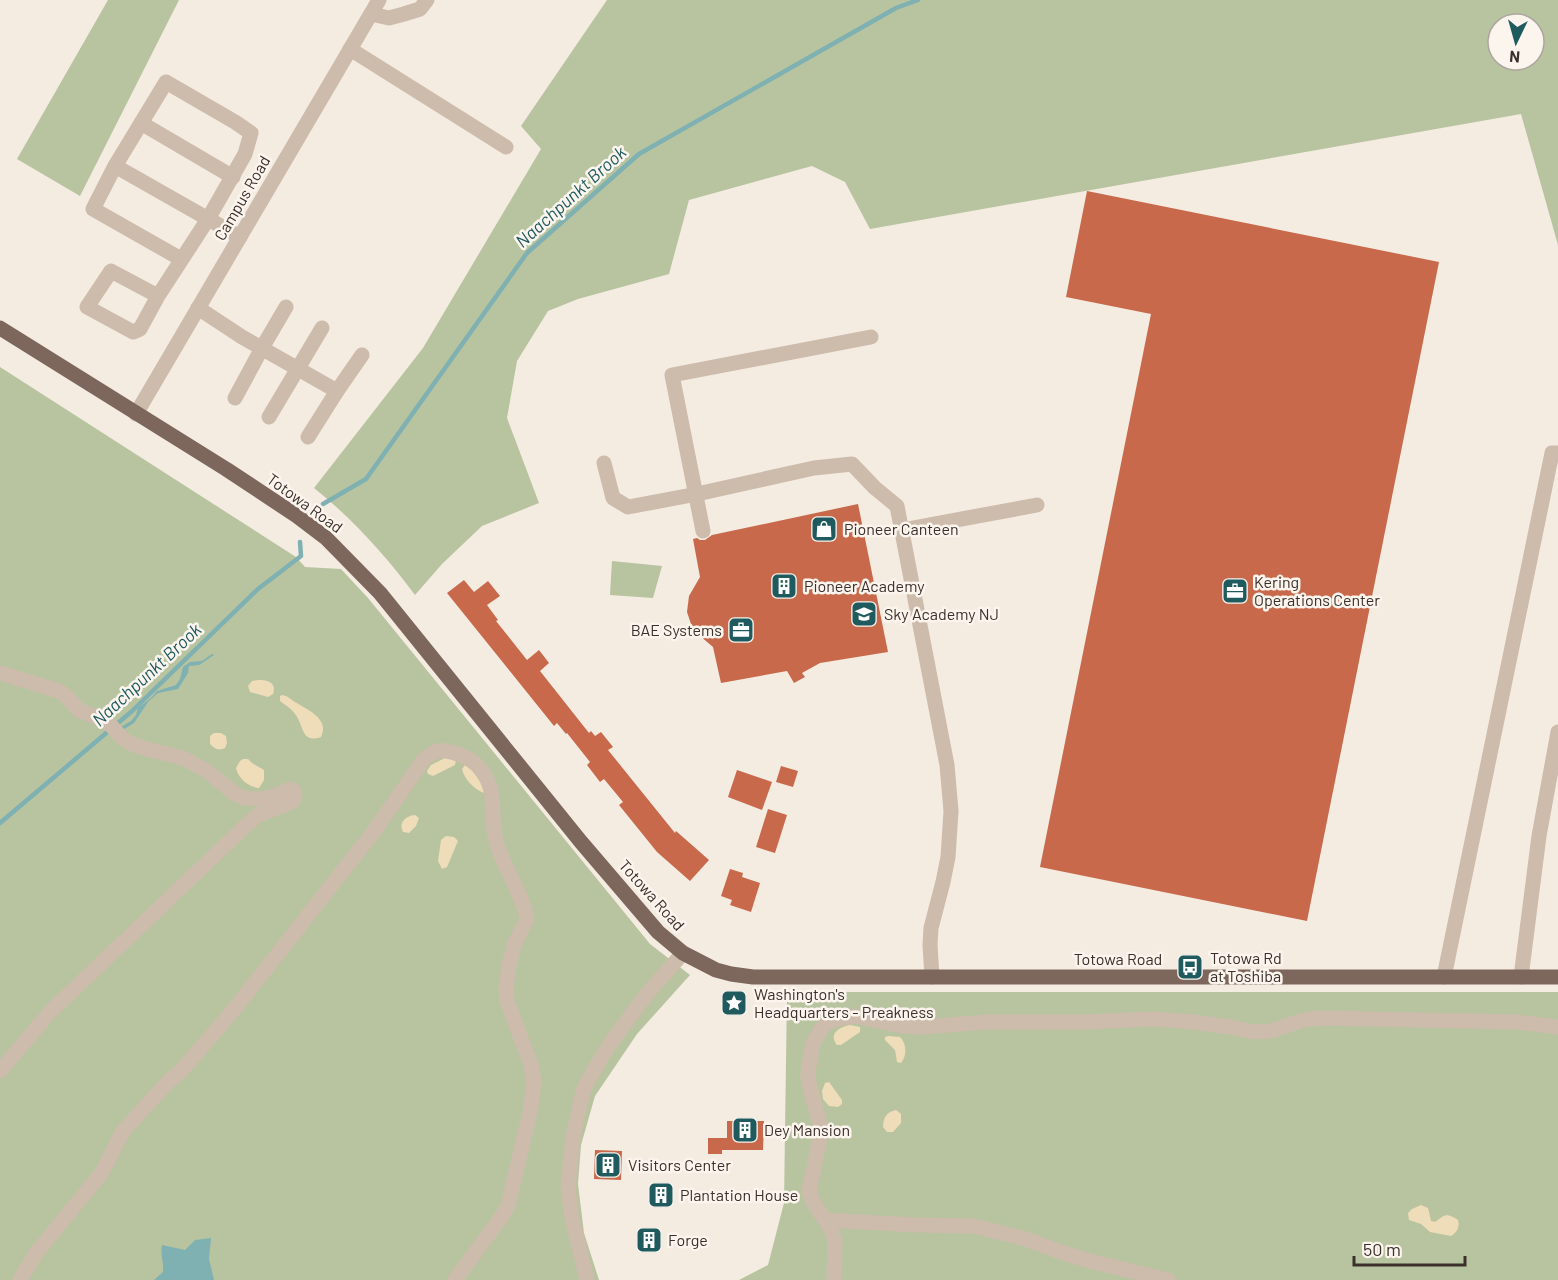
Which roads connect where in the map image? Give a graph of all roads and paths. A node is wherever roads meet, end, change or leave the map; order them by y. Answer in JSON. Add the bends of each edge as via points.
{"nodes":[{"id":1,"x":379,"y":0,"type":"edge"},
{"id":2,"x":427,"y":0,"type":"edge"},
{"id":3,"x":371,"y":14,"type":"junction"},
{"id":4,"x":350,"y":49,"type":"junction"},
{"id":5,"x":141,"y":123,"type":"junction"},
{"id":6,"x":506,"y":147,"type":"dead end"},
{"id":7,"x":115,"y":166,"type":"junction"},
{"id":8,"x":232,"y":177,"type":"junction"},
{"id":9,"x":208,"y":219,"type":"junction"},
{"id":10,"x":240,"y":237,"type":"junction"},
{"id":11,"x":181,"y":259,"type":"junction"},
{"id":12,"x":158,"y":296,"type":"junction"},
{"id":13,"x":286,"y":307,"type":"dead end"},
{"id":14,"x":198,"y":308,"type":"junction"},
{"id":15,"x":0,"y":328,"type":"edge"},
{"id":16,"x":322,"y":328,"type":"dead end"},
{"id":17,"x":871,"y":337,"type":"dead end"},
{"id":18,"x":262,"y":348,"type":"junction"},
{"id":19,"x":362,"y":355,"type":"dead end"},
{"id":20,"x":298,"y":369,"type":"junction"},
{"id":21,"x":337,"y":391,"type":"junction"},
{"id":22,"x":236,"y":398,"type":"dead end"},
{"id":23,"x":136,"y":414,"type":"junction"},
{"id":24,"x":269,"y":417,"type":"dead end"},
{"id":25,"x":308,"y":437,"type":"dead end"},
{"id":26,"x":1558,"y":453,"type":"edge"},
{"id":27,"x":604,"y":463,"type":"dead end"},
{"id":28,"x":697,"y":494,"type":"junction"},
{"id":29,"x":1037,"y":505,"type":"dead end"},
{"id":30,"x":902,"y":530,"type":"junction"},
{"id":31,"x":703,"y":531,"type":"dead end"},
{"id":32,"x":0,"y":673,"type":"edge"},
{"id":33,"x":1558,"y":732,"type":"edge"},
{"id":34,"x":682,"y":953,"type":"junction"},
{"id":35,"x":932,"y":977,"type":"junction"},
{"id":36,"x":1444,"y":977,"type":"junction"},
{"id":37,"x":1521,"y":977,"type":"junction"},
{"id":38,"x":1558,"y":977,"type":"edge"},
{"id":39,"x":1558,"y":1027,"type":"edge"},
{"id":40,"x":0,"y":1071,"type":"edge"},
{"id":41,"x":825,"y":1220,"type":"junction"},
{"id":42,"x":20,"y":1280,"type":"edge"},
{"id":43,"x":455,"y":1280,"type":"edge"},
{"id":44,"x":587,"y":1280,"type":"edge"},
{"id":45,"x":834,"y":1280,"type":"edge"},
{"id":46,"x":1168,"y":1280,"type":"edge"}],
"edges":[{"from":1,"to":3,"type":"street","name":"Campus Road"},
{"from":2,"to":3,"type":"street","via":[[420,9],[389,18]]},
{"from":3,"to":4,"type":"street","name":"Campus Road"},
{"from":4,"to":6,"type":"street"},
{"from":4,"to":10,"type":"street","name":"Campus Road"},
{"from":5,"to":7,"type":"street"},
{"from":5,"to":8,"type":"street"},
{"from":5,"to":8,"type":"street","via":[[165,82],[235,122],[251,133]]},
{"from":7,"to":9,"type":"street"},
{"from":7,"to":11,"type":"street","via":[[93,209]]},
{"from":8,"to":9,"type":"street"},
{"from":9,"to":10,"type":"street"},
{"from":9,"to":11,"type":"street"},
{"from":10,"to":14,"type":"street","name":"Campus Road"},
{"from":11,"to":12,"type":"street"},
{"from":12,"to":12,"type":"street","via":[[140,329],[133,333],[87,307],[111,271]]},
{"from":13,"to":18,"type":"street"},
{"from":14,"to":18,"type":"street"},
{"from":14,"to":23,"type":"street","name":"Campus Road"},
{"from":15,"to":23,"type":"main road","name":"Totowa Road"},
{"from":16,"to":20,"type":"street"},
{"from":17,"to":28,"type":"street","via":[[672,375]]},
{"from":18,"to":20,"type":"street"},
{"from":18,"to":22,"type":"street"},
{"from":19,"to":21,"type":"street"},
{"from":20,"to":21,"type":"street"},
{"from":20,"to":24,"type":"street"},
{"from":21,"to":25,"type":"street"},
{"from":23,"to":34,"type":"main road","name":"Totowa Road","via":[[297,516],[334,545],[380,593],[581,842],[658,932]]},
{"from":26,"to":36,"type":"street","via":[[1552,453]]},
{"from":27,"to":28,"type":"street","via":[[613,498],[628,507]]},
{"from":28,"to":30,"type":"street","via":[[814,468],[852,464],[897,506]]},
{"from":28,"to":31,"type":"street"},
{"from":29,"to":30,"type":"street"},
{"from":30,"to":35,"type":"street","via":[[947,765],[951,811],[944,882],[931,928]]},
{"from":32,"to":40,"type":"street","via":[[65,695],[80,711],[109,723],[123,739],[183,758],[244,798],[261,799],[290,789],[295,798],[287,805],[256,816],[50,1012]]},
{"from":33,"to":37,"type":"street","via":[[1539,836]]},
{"from":34,"to":35,"type":"main road","name":"Totowa Road","via":[[716,970],[753,977]]},
{"from":34,"to":44,"type":"street","via":[[607,1048],[584,1088],[573,1136],[568,1187]]},
{"from":35,"to":36,"type":"main road","name":"Totowa Road"},
{"from":36,"to":37,"type":"main road","name":"Totowa Road"},
{"from":37,"to":38,"type":"main road","name":"Totowa Road"},
{"from":39,"to":41,"type":"street","via":[[1516,1022],[1320,1018],[1254,1032],[1153,1019],[922,1027],[856,1016],[837,1019],[827,1023],[813,1043],[808,1071],[820,1124],[809,1191]]},
{"from":41,"to":45,"type":"street","via":[[835,1241]]},
{"from":41,"to":46,"type":"street","via":[[974,1226]]},
{"from":42,"to":43,"type":"street","via":[[36,1253],[100,1175],[125,1129],[232,1012],[375,831],[424,759],[440,750],[475,763],[491,787],[495,841],[527,919],[514,945],[506,987],[507,1001],[534,1081],[508,1206]]}]}
